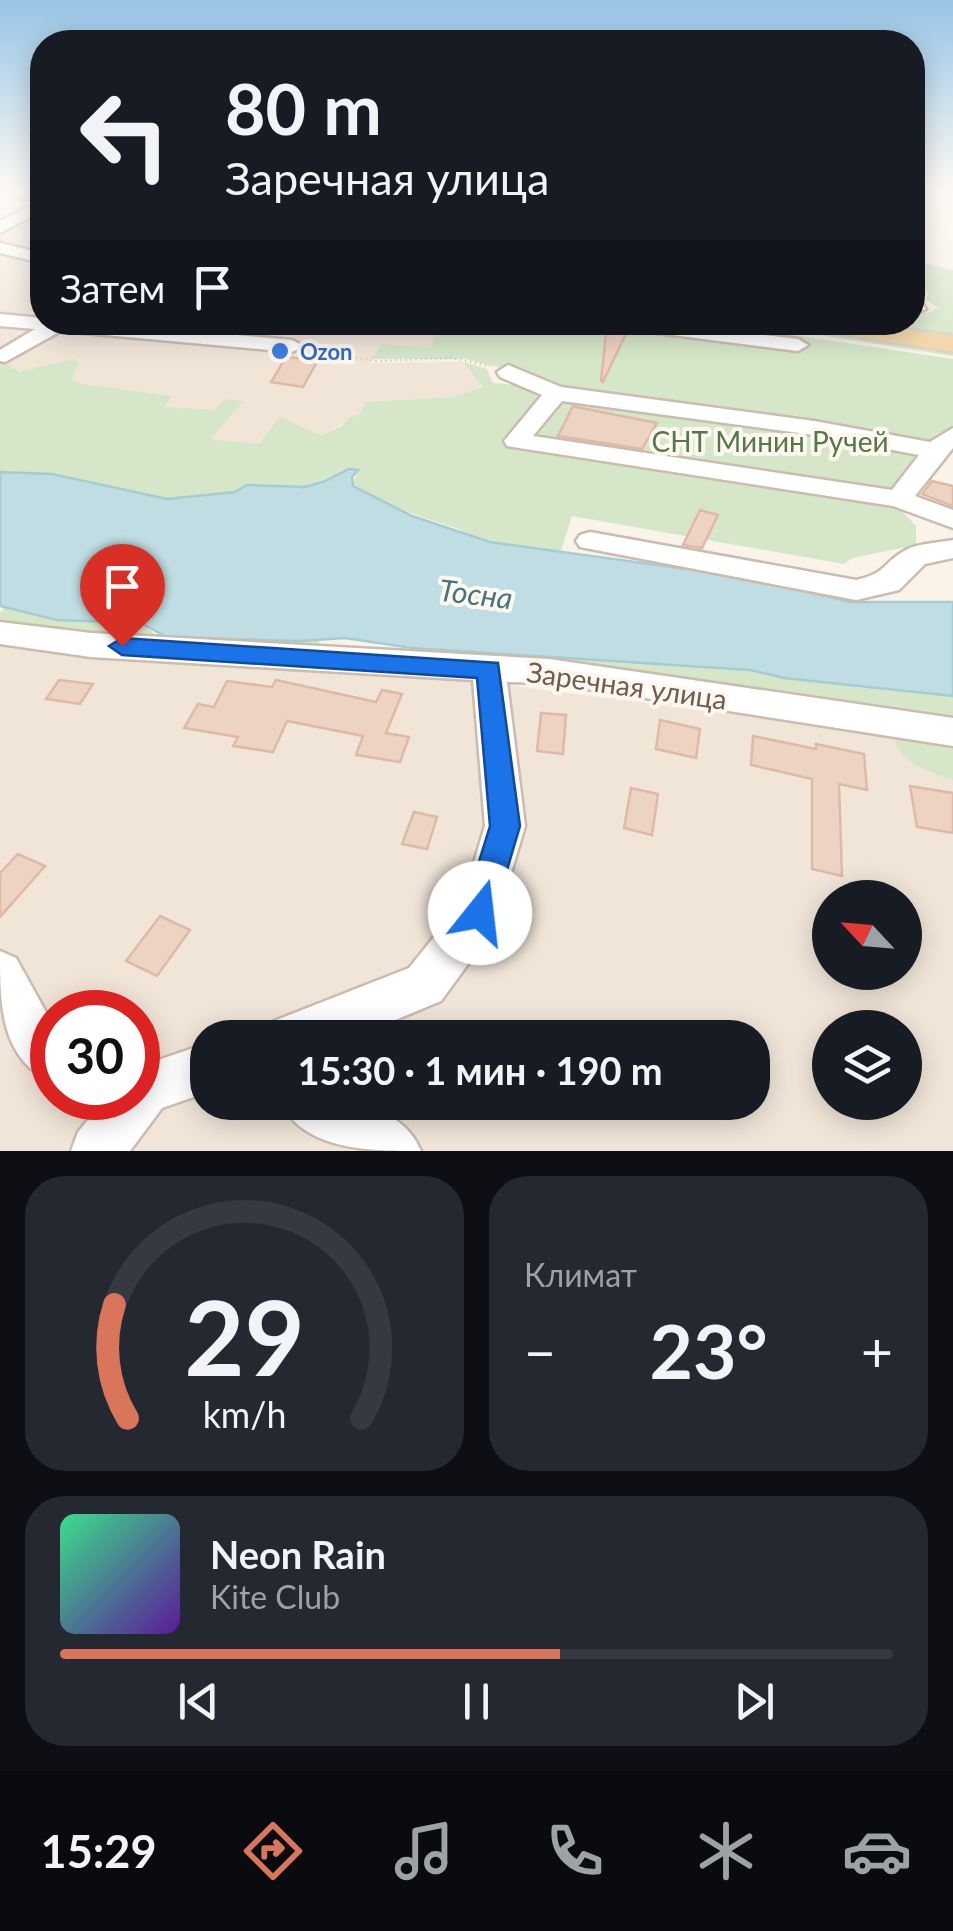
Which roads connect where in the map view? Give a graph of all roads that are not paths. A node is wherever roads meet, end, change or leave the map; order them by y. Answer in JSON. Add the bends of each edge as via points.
{"nodes":[{"id":1,"x":0,"y":248,"type":"edge"},
{"id":2,"x":30,"y":255,"type":"edge"},
{"id":3,"x":0,"y":320,"type":"edge"},
{"id":4,"x":30,"y":322,"type":"edge"},
{"id":5,"x":39,"y":335,"type":"edge"},
{"id":6,"x":152,"y":335,"type":"edge"},
{"id":7,"x":300,"y":335,"type":"edge"},
{"id":8,"x":752,"y":335,"type":"edge"},
{"id":9,"x":910,"y":335,"type":"edge"},
{"id":10,"x":953,"y":344,"type":"edge"},
{"id":11,"x":798,"y":345,"type":"dead end"},
{"id":12,"x":5,"y":356,"type":"dead end"},
{"id":13,"x":508,"y":372,"type":"road end"},
{"id":14,"x":556,"y":393,"type":"junction"},
{"id":15,"x":944,"y":443,"type":"edge"},
{"id":16,"x":899,"y":499,"type":"junction"},
{"id":17,"x":953,"y":520,"type":"edge"},
{"id":18,"x":590,"y":541,"type":"dead end"},
{"id":19,"x":953,"y":549,"type":"edge"},
{"id":20,"x":0,"y":633,"type":"edge"},
{"id":21,"x":489,"y":669,"type":"junction"},
{"id":22,"x":953,"y":732,"type":"edge"},
{"id":23,"x":0,"y":974,"type":"edge"},
{"id":24,"x":337,"y":1020,"type":"edge"},
{"id":25,"x":30,"y":1030,"type":"edge"},
{"id":26,"x":190,"y":1073,"type":"edge"},
{"id":27,"x":160,"y":1083,"type":"edge"},
{"id":28,"x":190,"y":1087,"type":"edge"},
{"id":29,"x":160,"y":1088,"type":"edge"},
{"id":30,"x":119,"y":1120,"type":"edge"},
{"id":31,"x":339,"y":1120,"type":"edge"},
{"id":32,"x":97,"y":1151,"type":"edge"},
{"id":33,"x":395,"y":1151,"type":"edge"}],
"edges":[{"from":1,"to":2,"type":"street"},
{"from":3,"to":4,"type":"street"},
{"from":5,"to":12,"type":"street"},
{"from":6,"to":7,"type":"street","via":[[291,351]]},
{"from":8,"to":11,"type":"street"},
{"from":9,"to":10,"type":"main road"},
{"from":13,"to":14,"type":"street"},
{"from":14,"to":15,"type":"street"},
{"from":14,"to":16,"type":"street","via":[[516,440]]},
{"from":15,"to":16,"type":"street"},
{"from":16,"to":17,"type":"street"},
{"from":18,"to":19,"type":"street","via":[[856,590],[888,584],[915,557]]},
{"from":20,"to":21,"type":"street","name":"Заречная улица","via":[[92,645]]},
{"from":21,"to":22,"type":"street","name":"Заречная улица","via":[[549,670]]},
{"from":21,"to":24,"type":"street","via":[[505,826],[480,913],[425,985]]},
{"from":23,"to":25,"type":"street"},
{"from":26,"to":27,"type":"street"},
{"from":28,"to":29,"type":"street"},
{"from":30,"to":32,"type":"street"},
{"from":31,"to":33,"type":"street"}]}
